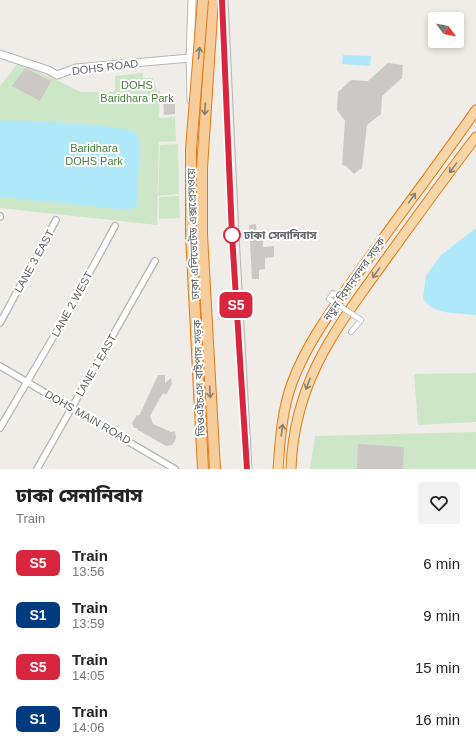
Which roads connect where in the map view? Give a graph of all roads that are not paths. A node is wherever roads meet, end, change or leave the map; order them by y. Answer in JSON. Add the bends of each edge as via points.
{"nodes":[{"id":1,"x":192,"y":0,"type":"edge"},
{"id":2,"x":203,"y":0,"type":"edge"},
{"id":3,"x":213,"y":0,"type":"edge"},
{"id":4,"x":0,"y":54,"type":"edge"},
{"id":5,"x":190,"y":58,"type":"junction"},
{"id":6,"x":476,"y":110,"type":"edge"},
{"id":7,"x":476,"y":137,"type":"edge"},
{"id":8,"x":398,"y":217,"type":"junction"},
{"id":9,"x":56,"y":220,"type":"dead end"},
{"id":10,"x":115,"y":226,"type":"dead end"},
{"id":11,"x":410,"y":226,"type":"junction"},
{"id":12,"x":155,"y":261,"type":"dead end"},
{"id":13,"x":334,"y":293,"type":"dead end"},
{"id":14,"x":0,"y":322,"type":"edge"},
{"id":15,"x":351,"y":332,"type":"dead end"},
{"id":16,"x":0,"y":366,"type":"edge"},
{"id":17,"x":27,"y":382,"type":"junction"},
{"id":18,"x":72,"y":407,"type":"junction"},
{"id":19,"x":0,"y":428,"type":"edge"},
{"id":20,"x":37,"y":469,"type":"edge"},
{"id":21,"x":175,"y":469,"type":"edge"},
{"id":22,"x":202,"y":469,"type":"edge"},
{"id":23,"x":214,"y":469,"type":"edge"},
{"id":24,"x":278,"y":469,"type":"edge"},
{"id":25,"x":291,"y":469,"type":"edge"}],
"edges":[{"from":1,"to":5,"type":"street","name":"ডিওএইচএস বাইপাস সড়ক"},
{"from":22,"to":2,"type":"highway","name":"ঢাকা এলিভেটেড এক্সপ্রেসওয়ে","one_way":true,"bridge":true,"via":[[191,235],[191,149]]},
{"from":3,"to":23,"type":"highway","name":"ঢাকা এলিভেটেড এক্সপ্রেসওয়ে","one_way":true,"via":[[202,154],[202,227]]},
{"from":4,"to":5,"type":"street","name":"DOHS ROAD","via":[[57,75],[76,68]]},
{"from":5,"to":22,"type":"street","name":"ডিওএইচএস বাইপাস সড়ক"},
{"from":8,"to":6,"type":"highway","name":"নতুন বিমানবন্দর সড়ক","one_way":true},
{"from":7,"to":11,"type":"highway","name":"নতুন বিমানবন্দর সড়ক","one_way":true},
{"from":8,"to":11,"type":"highway"},
{"from":24,"to":8,"type":"highway","name":"নতুন বিমানবন্দর সড়ক","one_way":true,"via":[[288,396],[302,359],[336,304]]},
{"from":9,"to":14,"type":"street","name":"LANE 3 EAST"},
{"from":10,"to":17,"type":"street","name":"LANE 2 WEST"},
{"from":11,"to":25,"type":"highway","name":"নতুন বিমানবন্দর সড়ক","one_way":true,"via":[[317,361],[302,400],[292,447]]},
{"from":12,"to":18,"type":"street","name":"LANE 1 EAST"},
{"from":13,"to":15,"type":"street","bridge":true,"via":[[329,299],[361,320]]},
{"from":16,"to":17,"type":"street","name":"DOHS MAIN ROAD"},
{"from":17,"to":18,"type":"street","name":"DOHS MAIN ROAD"},
{"from":17,"to":19,"type":"street","name":"LANE 2 WEST"},
{"from":18,"to":20,"type":"street","name":"LANE 1 EAST"},
{"from":18,"to":21,"type":"street","name":"DOHS MAIN ROAD"}]}
